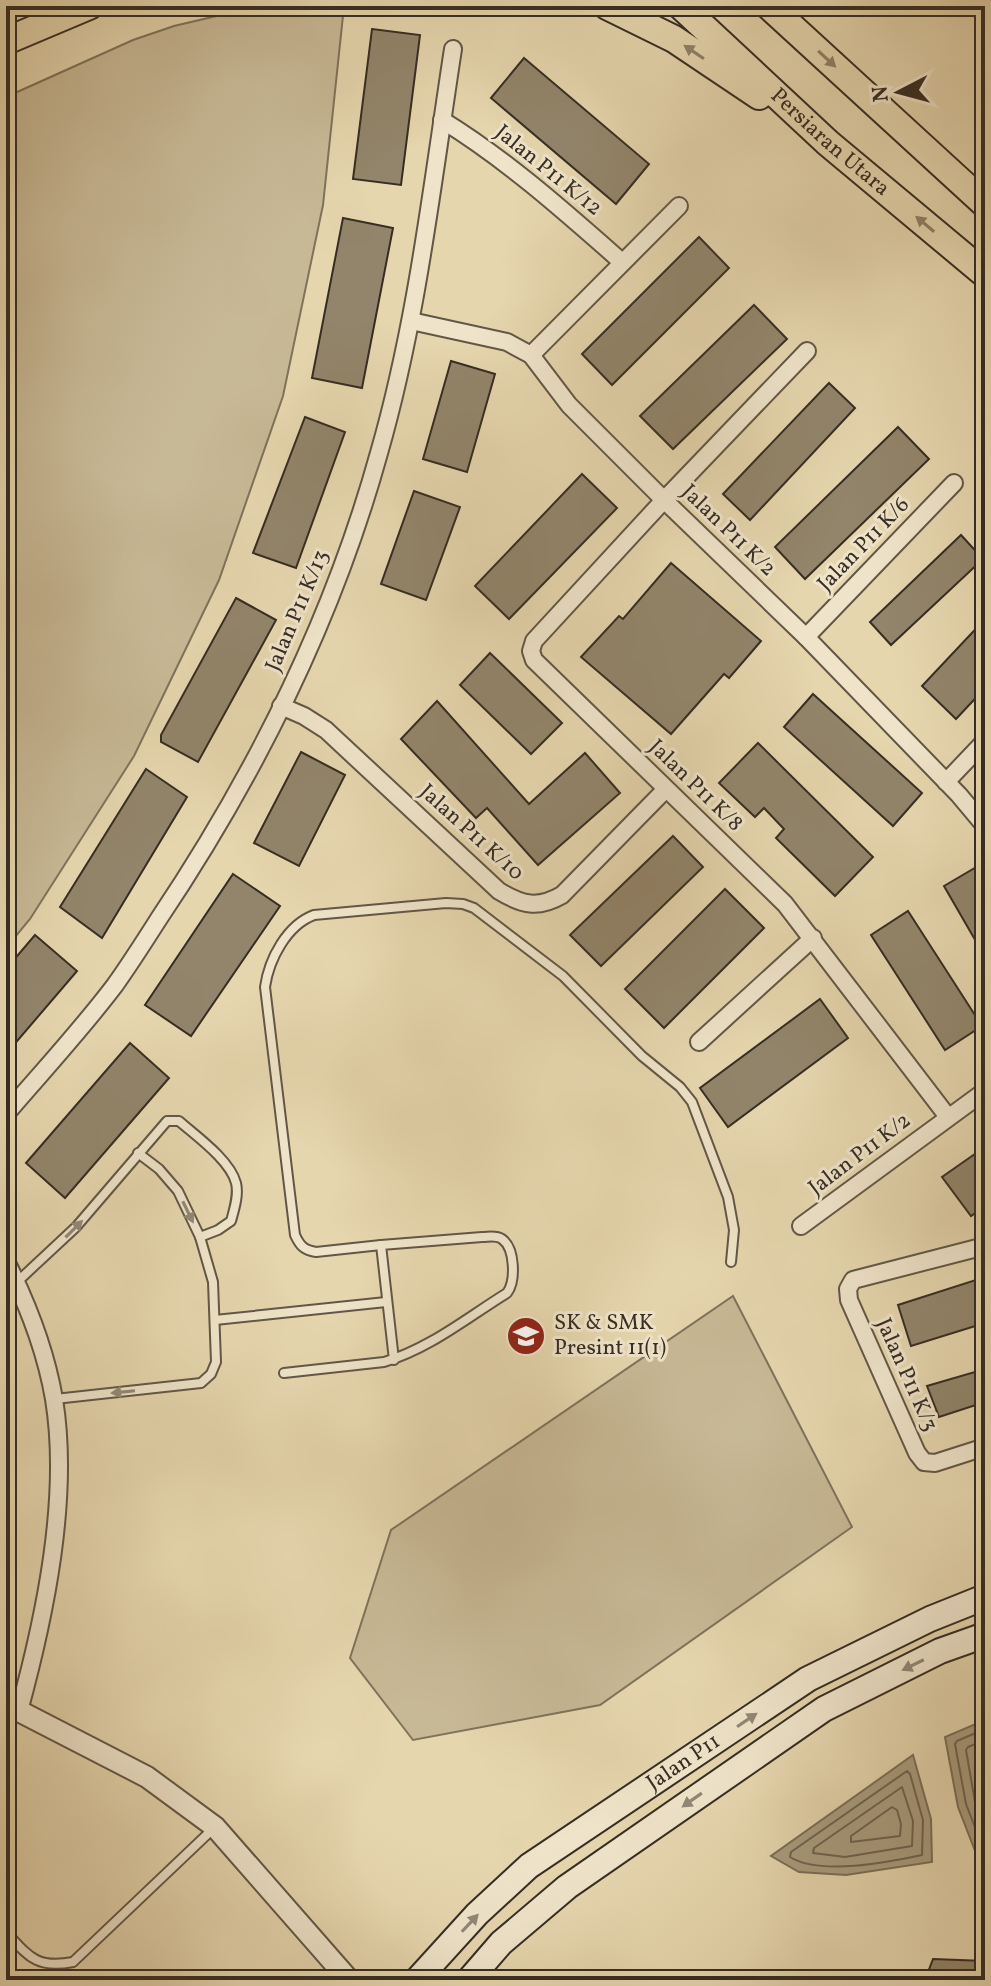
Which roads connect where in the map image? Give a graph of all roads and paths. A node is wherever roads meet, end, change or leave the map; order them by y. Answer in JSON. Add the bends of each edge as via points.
{"nodes":[{"id":1,"x":89,"y":6,"type":"edge"},
{"id":2,"x":607,"y":6,"type":"edge"},
{"id":3,"x":681,"y":6,"type":"edge"},
{"id":4,"x":769,"y":6,"type":"edge"},
{"id":5,"x":6,"y":41,"type":"edge"},
{"id":6,"x":453,"y":49,"type":"dead end"},
{"id":7,"x":442,"y":120,"type":"junction"},
{"id":8,"x":828,"y":143,"type":"junction"},
{"id":9,"x":985,"y":204,"type":"edge"},
{"id":10,"x":679,"y":206,"type":"dead end"},
{"id":11,"x":622,"y":262,"type":"junction"},
{"id":12,"x":985,"y":274,"type":"edge"},
{"id":13,"x":411,"y":321,"type":"junction"},
{"id":14,"x":807,"y":351,"type":"dead end"},
{"id":15,"x":531,"y":355,"type":"junction"},
{"id":16,"x":954,"y":483,"type":"dead end"},
{"id":17,"x":664,"y":500,"type":"junction"},
{"id":18,"x":806,"y":637,"type":"junction"},
{"id":19,"x":281,"y":706,"type":"junction"},
{"id":20,"x":985,"y":741,"type":"edge"},
{"id":21,"x":946,"y":782,"type":"junction"},
{"id":22,"x":666,"y":789,"type":"junction"},
{"id":23,"x":985,"y":826,"type":"edge"},
{"id":24,"x":813,"y":938,"type":"junction"},
{"id":25,"x":699,"y":1042,"type":"dead end"},
{"id":26,"x":985,"y":1091,"type":"edge"},
{"id":27,"x":6,"y":1114,"type":"edge"},
{"id":28,"x":948,"y":1117,"type":"junction"},
{"id":29,"x":138,"y":1153,"type":"junction"},
{"id":30,"x":801,"y":1226,"type":"dead end"},
{"id":31,"x":200,"y":1237,"type":"junction"},
{"id":32,"x":381,"y":1245,"type":"junction"},
{"id":33,"x":985,"y":1246,"type":"edge"},
{"id":34,"x":6,"y":1261,"type":"edge"},
{"id":35,"x":731,"y":1262,"type":"dead end"},
{"id":36,"x":11,"y":1284,"type":"edge"},
{"id":37,"x":386,"y":1302,"type":"junction"},
{"id":38,"x":215,"y":1320,"type":"junction"},
{"id":39,"x":394,"y":1360,"type":"junction"},
{"id":40,"x":284,"y":1373,"type":"dead end"},
{"id":41,"x":54,"y":1399,"type":"junction"},
{"id":42,"x":985,"y":1447,"type":"edge"},
{"id":43,"x":985,"y":1597,"type":"edge"},
{"id":44,"x":985,"y":1635,"type":"edge"},
{"id":45,"x":13,"y":1709,"type":"edge"},
{"id":46,"x":215,"y":1827,"type":"junction"},
{"id":47,"x":6,"y":1932,"type":"edge"},
{"id":48,"x":349,"y":1980,"type":"edge"},
{"id":49,"x":417,"y":1980,"type":"edge"},
{"id":50,"x":469,"y":1980,"type":"edge"}],
"edges":[{"from":1,"to":5,"type":"main road"},
{"from":8,"to":2,"type":"main road","one_way":true,"via":[[674,39]]},
{"from":3,"to":8,"type":"main road","name":"Persiaran Utara"},
{"from":4,"to":9,"type":"main road","one_way":true},
{"from":6,"to":7,"type":"street","name":"Jalan P11 K/13"},
{"from":7,"to":11,"type":"street","name":"Jalan P11 K/12","via":[[544,194]]},
{"from":7,"to":13,"type":"street","name":"Jalan P11 K/13"},
{"from":12,"to":8,"type":"main road","name":"Persiaran Utara","one_way":true},
{"from":10,"to":11,"type":"street"},
{"from":11,"to":15,"type":"street"},
{"from":13,"to":15,"type":"street","name":"Jalan P11 K/2","via":[[507,342]]},
{"from":13,"to":19,"type":"street","name":"Jalan P11 K/13","via":[[347,555]]},
{"from":14,"to":17,"type":"street"},
{"from":15,"to":17,"type":"street","name":"Jalan P11 K/2","via":[[569,405]]},
{"from":16,"to":18,"type":"street","name":"Jalan P11 K/6"},
{"from":17,"to":18,"type":"street","name":"Jalan P11 K/2"},
{"from":17,"to":22,"type":"street","name":"Jalan P11 K/8","via":[[534,641],[531,651],[534,660]]},
{"from":18,"to":21,"type":"street","name":"Jalan P11 K/2"},
{"from":19,"to":22,"type":"street","name":"Jalan P11 K/10","via":[[326,730],[499,891],[533,906],[562,895]]},
{"from":19,"to":27,"type":"street","name":"Jalan P11 K/13","via":[[186,879],[123,974]]},
{"from":20,"to":21,"type":"street"},
{"from":21,"to":23,"type":"street","name":"Jalan P11 K/2"},
{"from":22,"to":24,"type":"street","name":"Jalan P11 K/8"},
{"from":24,"to":25,"type":"street"},
{"from":24,"to":28,"type":"street","name":"Jalan P11 K/8"},
{"from":26,"to":28,"type":"street","name":"Jalan P11 K/2"},
{"from":28,"to":30,"type":"street","name":"Jalan P11 K/2"},
{"from":29,"to":31,"type":"lane","one_way":true,"via":[[178,1191]]},
{"from":29,"to":31,"type":"lane","via":[[173,1120],[220,1157],[236,1182],[234,1212],[231,1221]]},
{"from":36,"to":29,"type":"lane","one_way":true,"via":[[76,1227]]},
{"from":31,"to":38,"type":"lane","via":[[213,1282]]},
{"from":32,"to":35,"type":"lane","via":[[316,1252],[300,1245],[295,1235],[266,977],[301,919],[455,903],[474,908],[563,976],[692,1102],[728,1197],[734,1230]]},
{"from":32,"to":37,"type":"lane"},
{"from":32,"to":39,"type":"lane","via":[[496,1237],[508,1246],[514,1275],[507,1293]]},
{"from":33,"to":42,"type":"street","name":"Jalan P11 K/3","via":[[853,1280],[848,1289],[924,1462]]},
{"from":34,"to":36,"type":"street"},
{"from":36,"to":41,"type":"street","via":[[40,1346]]},
{"from":37,"to":38,"type":"lane"},
{"from":37,"to":39,"type":"lane"},
{"from":38,"to":41,"type":"lane","one_way":true,"via":[[216,1362],[201,1383]]},
{"from":39,"to":40,"type":"lane"},
{"from":41,"to":45,"type":"street","via":[[55,1536],[40,1636]]},
{"from":49,"to":43,"type":"main road","name":"Jalan P11","one_way":true,"via":[[529,1866],[808,1679]]},
{"from":44,"to":50,"type":"main road","name":"Jalan P11","one_way":true,"via":[[940,1651],[824,1709],[567,1887],[501,1943]]},
{"from":45,"to":46,"type":"street","via":[[147,1777]]},
{"from":46,"to":47,"type":"lane","via":[[73,1962],[52,1966],[28,1955]]},
{"from":46,"to":48,"type":"street"}]}
